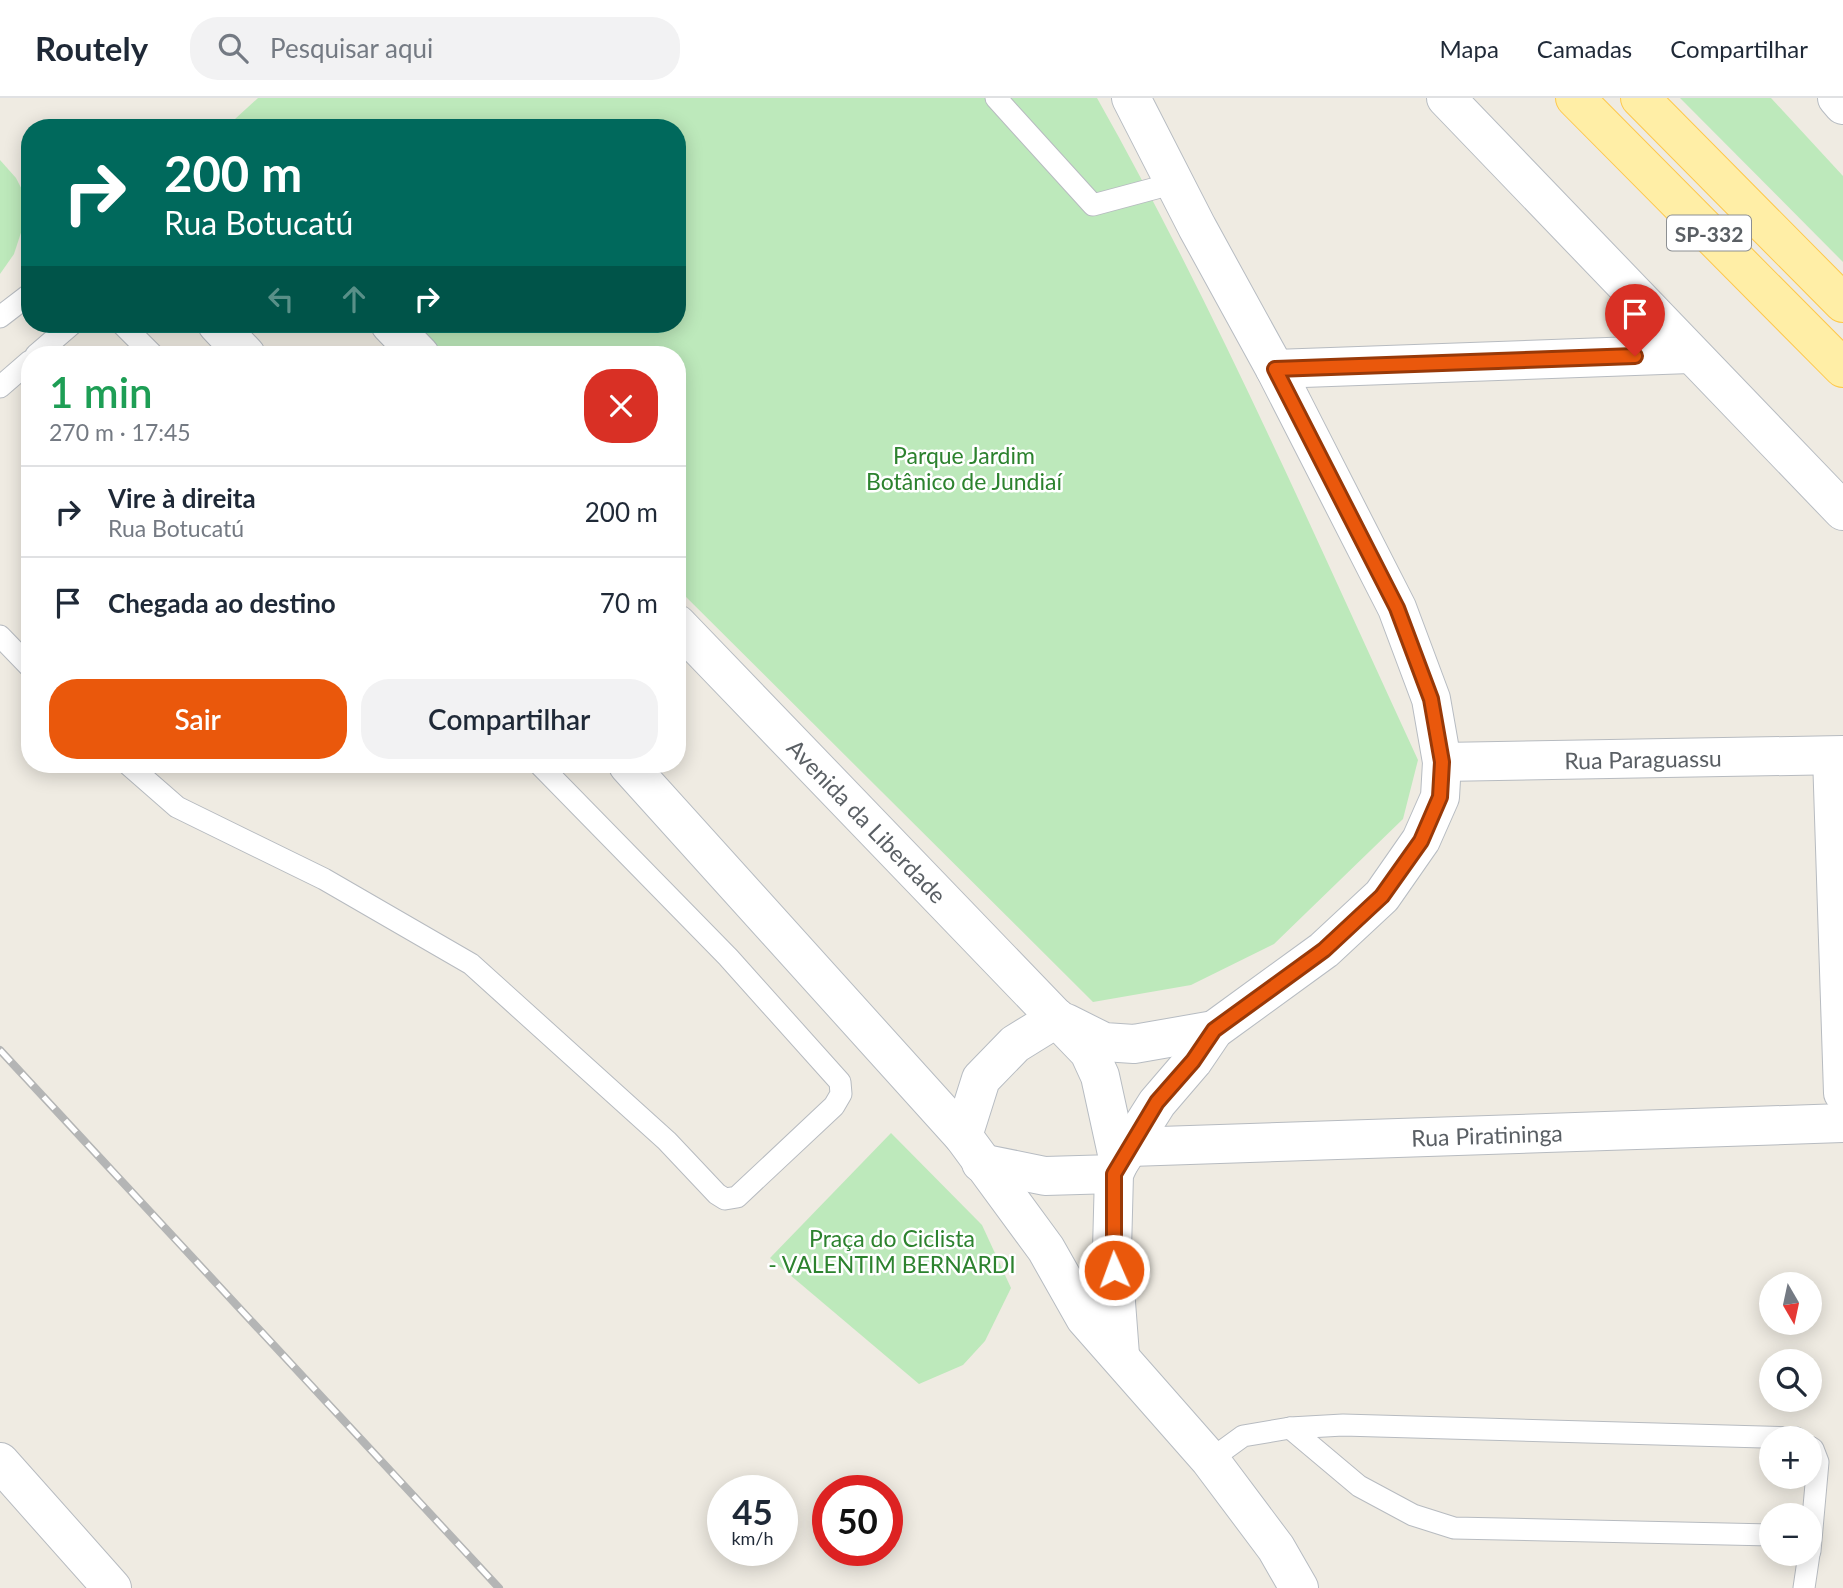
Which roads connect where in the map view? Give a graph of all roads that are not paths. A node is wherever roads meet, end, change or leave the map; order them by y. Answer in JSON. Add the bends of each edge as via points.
{"nodes":[{"id":1,"x":996,"y":98,"type":"edge"},
{"id":2,"x":1131,"y":98,"type":"edge"},
{"id":3,"x":1446,"y":98,"type":"edge"},
{"id":4,"x":1574,"y":98,"type":"edge"},
{"id":5,"x":1640,"y":98,"type":"edge"},
{"id":6,"x":1837,"y":98,"type":"edge"},
{"id":7,"x":1843,"y":105,"type":"edge"},
{"id":8,"x":1175,"y":183,"type":"junction"},
{"id":9,"x":21,"y":301,"type":"edge"},
{"id":10,"x":1843,"y":303,"type":"edge"},
{"id":11,"x":0,"y":317,"type":"edge"},
{"id":12,"x":62,"y":333,"type":"edge"},
{"id":13,"x":131,"y":333,"type":"edge"},
{"id":14,"x":226,"y":333,"type":"edge"},
{"id":15,"x":398,"y":333,"type":"edge"},
{"id":16,"x":46,"y":346,"type":"edge"},
{"id":17,"x":144,"y":346,"type":"edge"},
{"id":18,"x":238,"y":346,"type":"edge"},
{"id":19,"x":411,"y":346,"type":"edge"},
{"id":20,"x":1690,"y":354,"type":"junction"},
{"id":21,"x":1843,"y":368,"type":"edge"},
{"id":22,"x":21,"y":369,"type":"edge"},
{"id":23,"x":1275,"y":369,"type":"junction"},
{"id":24,"x":0,"y":387,"type":"edge"},
{"id":25,"x":1843,"y":511,"type":"edge"},
{"id":26,"x":686,"y":633,"type":"edge"},
{"id":27,"x":0,"y":636,"type":"edge"},
{"id":28,"x":21,"y":658,"type":"edge"},
{"id":29,"x":1838,"y":755,"type":"edge"},
{"id":30,"x":1442,"y":762,"type":"junction"},
{"id":31,"x":138,"y":773,"type":"edge"},
{"id":32,"x":552,"y":773,"type":"edge"},
{"id":33,"x":635,"y":773,"type":"edge"},
{"id":34,"x":1058,"y":1018,"type":"junction"},
{"id":35,"x":1214,"y":1030,"type":"junction"},
{"id":36,"x":1843,"y":1093,"type":"edge"},
{"id":37,"x":1843,"y":1123,"type":"edge"},
{"id":38,"x":972,"y":1150,"type":"junction"},
{"id":39,"x":1121,"y":1161,"type":"junction"},
{"id":40,"x":1120,"y":1355,"type":"junction"},
{"id":41,"x":1290,"y":1428,"type":"junction"},
{"id":42,"x":1759,"y":1437,"type":"edge"},
{"id":43,"x":1210,"y":1460,"type":"junction"},
{"id":44,"x":0,"y":1462,"type":"edge"},
{"id":45,"x":1759,"y":1535,"type":"edge"},
{"id":46,"x":1807,"y":1566,"type":"edge"},
{"id":47,"x":112,"y":1588,"type":"edge"},
{"id":48,"x":1299,"y":1588,"type":"edge"},
{"id":49,"x":1804,"y":1588,"type":"edge"}],
"edges":[{"from":1,"to":8,"type":"lane","via":[[1093,205]]},
{"from":2,"to":8,"type":"street"},
{"from":3,"to":20,"type":"street"},
{"from":4,"to":21,"type":"main road","number":"SP-332"},
{"from":5,"to":10,"type":"main road","number":"SP-332"},
{"from":6,"to":7,"type":"street"},
{"from":8,"to":23,"type":"street"},
{"from":9,"to":11,"type":"lane"},
{"from":12,"to":16,"type":"lane"},
{"from":13,"to":17,"type":"lane"},
{"from":14,"to":18,"type":"street"},
{"from":15,"to":19,"type":"street"},
{"from":20,"to":23,"type":"street"},
{"from":20,"to":25,"type":"street"},
{"from":22,"to":24,"type":"lane"},
{"from":23,"to":30,"type":"street","via":[[1397,608],[1431,699]]},
{"from":26,"to":34,"type":"street","name":"Avenida da Liberdade"},
{"from":27,"to":28,"type":"lane"},
{"from":29,"to":30,"type":"street","name":"Rua Paraguassu"},
{"from":29,"to":36,"type":"street"},
{"from":30,"to":35,"type":"street","via":[[1440,797],[1431,819],[1382,896],[1324,950]]},
{"from":31,"to":32,"type":"lane","via":[[177,807],[324,879],[471,964],[667,1141],[717,1195],[737,1198],[834,1105],[841,1094],[840,1082]]},
{"from":33,"to":38,"type":"street"},
{"from":34,"to":35,"type":"street","via":[[1104,1042],[1134,1044]]},
{"from":34,"to":38,"type":"street","via":[[1015,1044],[981,1079]]},
{"from":34,"to":39,"type":"street","name":"Avenida da Liberdade","via":[[1089,1052],[1100,1076]]},
{"from":35,"to":39,"type":"street","via":[[1157,1102]]},
{"from":37,"to":39,"type":"street","name":"Rua Piratininga"},
{"from":38,"to":39,"type":"street","name":"Rua Piratininga","via":[[1045,1176]]},
{"from":38,"to":40,"type":"street","via":[[1046,1249],[1085,1318]]},
{"from":39,"to":40,"type":"street","name":"Avenida da Liberdade","via":[[1112,1250]]},
{"from":40,"to":43,"type":"street"},
{"from":41,"to":42,"type":"lane","via":[[1343,1425]]},
{"from":41,"to":43,"type":"lane","via":[[1243,1436]]},
{"from":41,"to":45,"type":"lane","via":[[1359,1486],[1413,1515],[1454,1528]]},
{"from":43,"to":48,"type":"street","via":[[1276,1548]]},
{"from":44,"to":47,"type":"street"},
{"from":46,"to":49,"type":"lane"}]}
